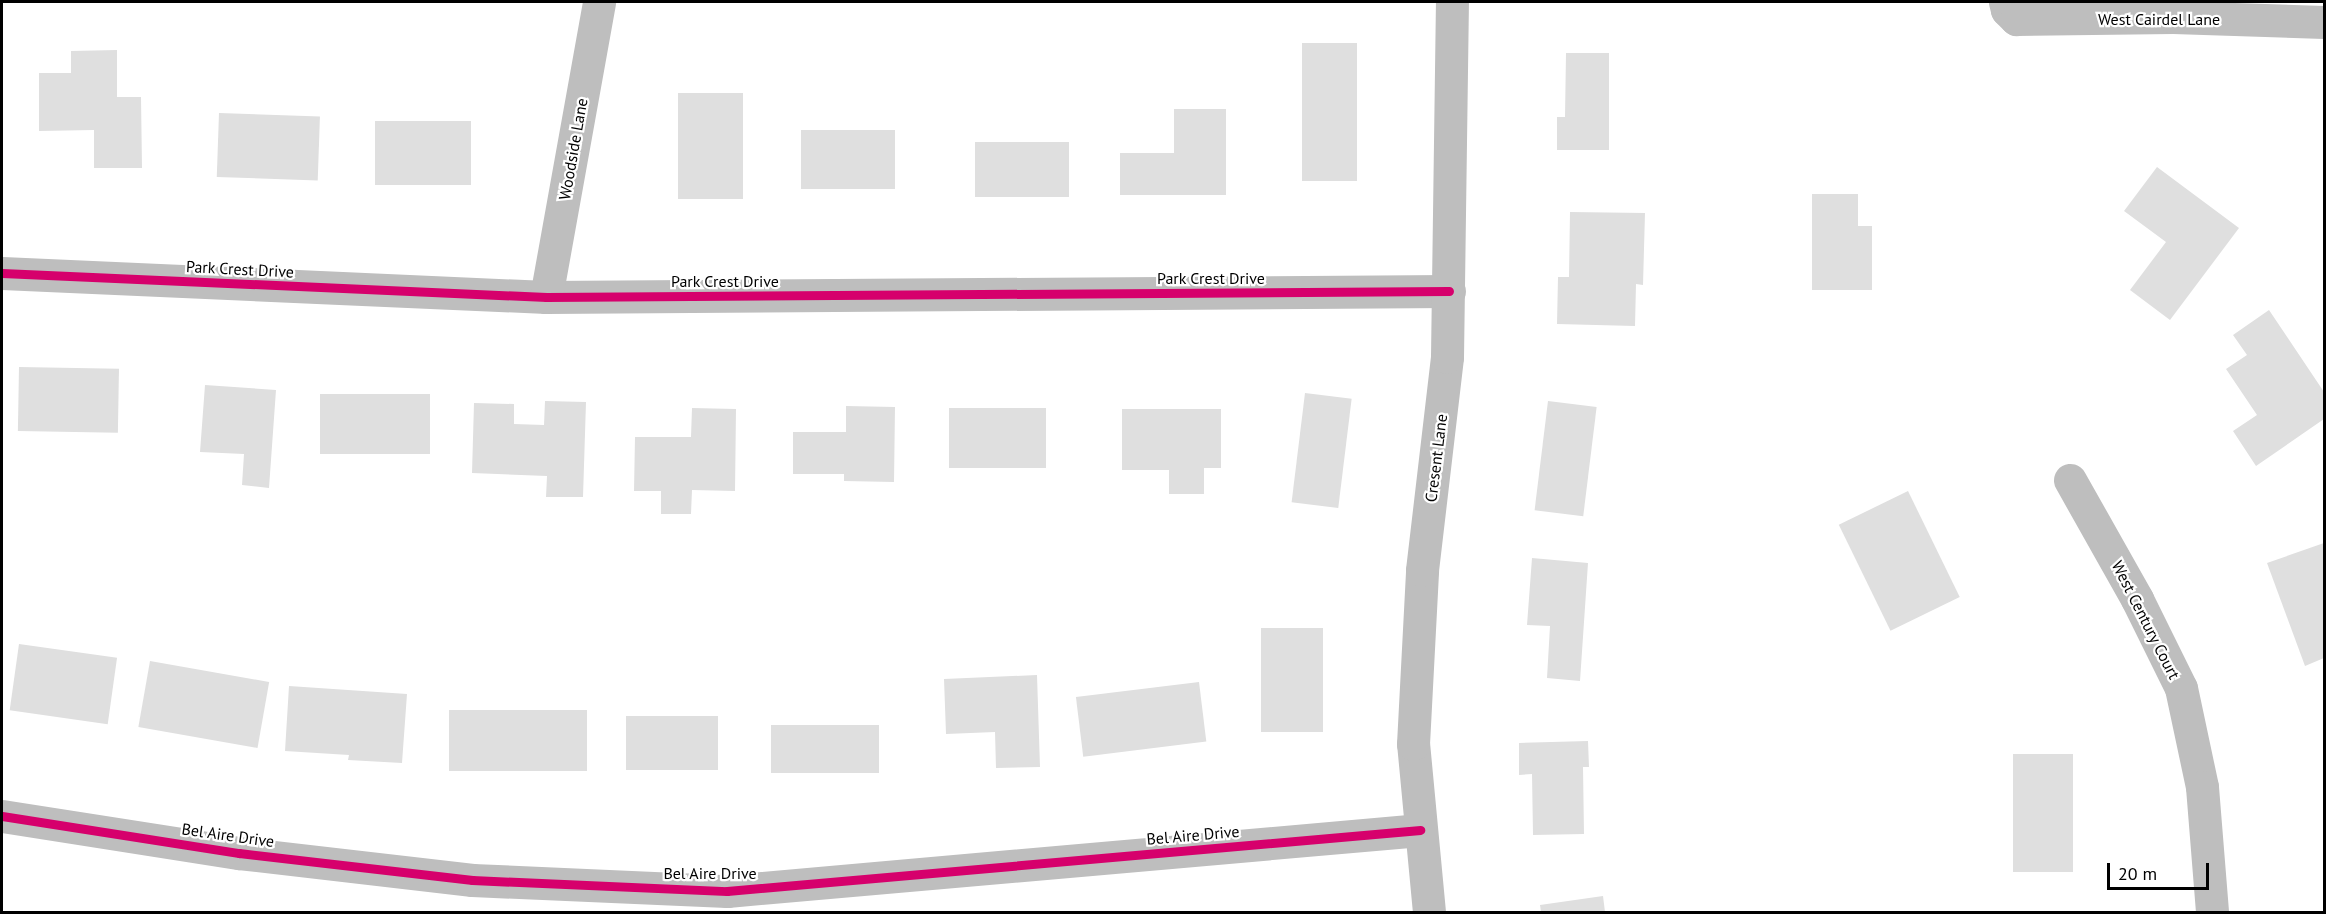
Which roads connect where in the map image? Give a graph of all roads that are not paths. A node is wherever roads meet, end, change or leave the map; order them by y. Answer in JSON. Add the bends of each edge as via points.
{"nodes":[{"id":1,"x":599,"y":2,"type":"edge"},
{"id":2,"x":1452,"y":2,"type":"edge"},
{"id":3,"x":2005,"y":2,"type":"edge"},
{"id":4,"x":2325,"y":22,"type":"edge"},
{"id":5,"x":2,"y":273,"type":"edge"},
{"id":6,"x":1449,"y":291,"type":"junction"},
{"id":7,"x":546,"y":297,"type":"junction"},
{"id":8,"x":2070,"y":480,"type":"dead end"},
{"id":9,"x":2,"y":816,"type":"edge"},
{"id":10,"x":1420,"y":830,"type":"junction"},
{"id":11,"x":1429,"y":912,"type":"edge"},
{"id":12,"x":2212,"y":912,"type":"edge"}],
"edges":[{"from":1,"to":7,"type":"street","name":"Woodside Lane"},
{"from":2,"to":6,"type":"street","name":"Cresent Lane"},
{"from":3,"to":4,"type":"street","name":"West Cairdel Lane","via":[[2016,19],[2173,17]]},
{"from":5,"to":7,"type":"street","name":"Park Crest Drive"},
{"from":6,"to":7,"type":"street","name":"Park Crest Drive"},
{"from":6,"to":10,"type":"street","name":"Cresent Lane","via":[[1442,416],[1422,570],[1417,656],[1413,744]]},
{"from":8,"to":12,"type":"street","name":"West Century Court","via":[[2138,599],[2181,688],[2202,787]]},
{"from":9,"to":10,"type":"street","name":"Bel Aire Drive","via":[[239,852],[472,880],[727,891]]},
{"from":10,"to":11,"type":"street","name":"Cresent Lane"}]}
